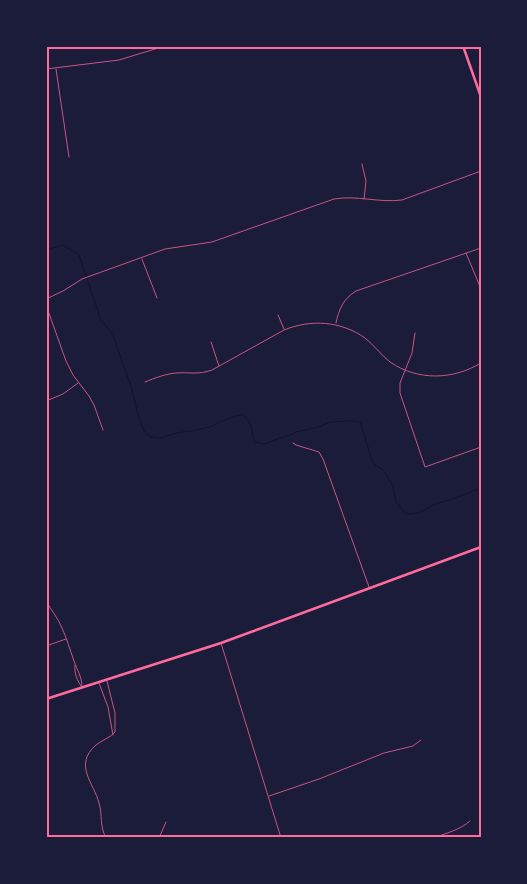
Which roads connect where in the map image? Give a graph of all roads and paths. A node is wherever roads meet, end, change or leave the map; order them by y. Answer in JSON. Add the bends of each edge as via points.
{"nodes":[{"id":1,"x":165,"y":46,"type":"edge"},
{"id":2,"x":463,"y":46,"type":"edge"},
{"id":3,"x":56,"y":68,"type":"junction"},
{"id":4,"x":46,"y":69,"type":"edge"},
{"id":5,"x":481,"y":97,"type":"edge"},
{"id":6,"x":69,"y":156,"type":"dead end"},
{"id":7,"x":362,"y":164,"type":"dead end"},
{"id":8,"x":480,"y":172,"type":"edge"},
{"id":9,"x":364,"y":199,"type":"junction"},
{"id":10,"x":481,"y":248,"type":"edge"},
{"id":11,"x":466,"y":252,"type":"junction"},
{"id":12,"x":142,"y":258,"type":"junction"},
{"id":13,"x":481,"y":289,"type":"edge"},
{"id":14,"x":157,"y":298,"type":"dead end"},
{"id":15,"x":46,"y":299,"type":"edge"},
{"id":16,"x":46,"y":305,"type":"edge"},
{"id":17,"x":278,"y":315,"type":"dead end"},
{"id":18,"x":335,"y":325,"type":"junction"},
{"id":19,"x":284,"y":330,"type":"junction"},
{"id":20,"x":415,"y":333,"type":"dead end"},
{"id":21,"x":211,"y":342,"type":"dead end"},
{"id":22,"x":481,"y":363,"type":"edge"},
{"id":23,"x":219,"y":366,"type":"junction"},
{"id":24,"x":405,"y":370,"type":"junction"},
{"id":25,"x":145,"y":382,"type":"dead end"},
{"id":26,"x":79,"y":383,"type":"junction"},
{"id":27,"x":46,"y":401,"type":"edge"},
{"id":28,"x":103,"y":430,"type":"dead end"},
{"id":29,"x":293,"y":443,"type":"dead end"},
{"id":30,"x":481,"y":447,"type":"edge"},
{"id":31,"x":481,"y":547,"type":"edge"},
{"id":32,"x":369,"y":588,"type":"junction"},
{"id":33,"x":46,"y":601,"type":"edge"},
{"id":34,"x":66,"y":639,"type":"junction"},
{"id":35,"x":221,"y":643,"type":"junction"},
{"id":36,"x":46,"y":646,"type":"edge"},
{"id":37,"x":74,"y":664,"type":"junction"},
{"id":38,"x":106,"y":680,"type":"junction"},
{"id":39,"x":99,"y":682,"type":"junction"},
{"id":40,"x":82,"y":688,"type":"junction"},
{"id":41,"x":46,"y":699,"type":"edge"},
{"id":42,"x":113,"y":735,"type":"junction"},
{"id":43,"x":421,"y":740,"type":"dead end"},
{"id":44,"x":269,"y":796,"type":"junction"},
{"id":45,"x":470,"y":820,"type":"dead end"},
{"id":46,"x":166,"y":822,"type":"dead end"},
{"id":47,"x":106,"y":838,"type":"edge"},
{"id":48,"x":159,"y":838,"type":"edge"},
{"id":49,"x":281,"y":838,"type":"edge"},
{"id":50,"x":434,"y":838,"type":"edge"}],
"edges":[{"from":1,"to":3,"type":"street","via":[[119,60]]},
{"from":2,"to":5,"type":"main road"},
{"from":3,"to":4,"type":"street"},
{"from":3,"to":6,"type":"street"},
{"from":7,"to":9,"type":"street","via":[[366,181]]},
{"from":8,"to":9,"type":"street","via":[[402,200]]},
{"from":9,"to":12,"type":"street","via":[[334,199],[212,242],[174,247]]},
{"from":10,"to":11,"type":"street"},
{"from":11,"to":13,"type":"street"},
{"from":11,"to":18,"type":"street","via":[[351,294],[340,307]]},
{"from":12,"to":14,"type":"street"},
{"from":12,"to":15,"type":"street","via":[[93,275]]},
{"from":16,"to":26,"type":"street","via":[[66,361]]},
{"from":17,"to":19,"type":"street"},
{"from":18,"to":19,"type":"street","via":[[310,323]]},
{"from":18,"to":24,"type":"street","via":[[360,335],[390,362]]},
{"from":19,"to":23,"type":"street"},
{"from":20,"to":24,"type":"street"},
{"from":21,"to":23,"type":"street"},
{"from":22,"to":24,"type":"street","via":[[442,376],[426,376]]},
{"from":23,"to":25,"type":"street","via":[[200,373],[168,374]]},
{"from":24,"to":30,"type":"street","via":[[400,383],[401,398],[425,468]]},
{"from":26,"to":27,"type":"street"},
{"from":26,"to":28,"type":"street","via":[[89,396]]},
{"from":29,"to":32,"type":"street","via":[[319,452],[323,459]]},
{"from":31,"to":32,"type":"main road"},
{"from":32,"to":35,"type":"main road"},
{"from":33,"to":34,"type":"street"},
{"from":34,"to":36,"type":"street"},
{"from":34,"to":37,"type":"street"},
{"from":35,"to":38,"type":"main road"},
{"from":35,"to":44,"type":"street"},
{"from":37,"to":40,"type":"street"},
{"from":37,"to":40,"type":"street","via":[[78,668]]},
{"from":38,"to":39,"type":"main road"},
{"from":38,"to":42,"type":"street","via":[[115,713]]},
{"from":39,"to":40,"type":"main road"},
{"from":39,"to":42,"type":"street"},
{"from":40,"to":41,"type":"main road"},
{"from":42,"to":47,"type":"street","via":[[95,746],[85,766],[99,803],[102,831]]},
{"from":43,"to":44,"type":"street","via":[[413,746],[384,753]]},
{"from":44,"to":49,"type":"street"},
{"from":45,"to":50,"type":"street","via":[[458,829]]},
{"from":46,"to":48,"type":"street"}]}
